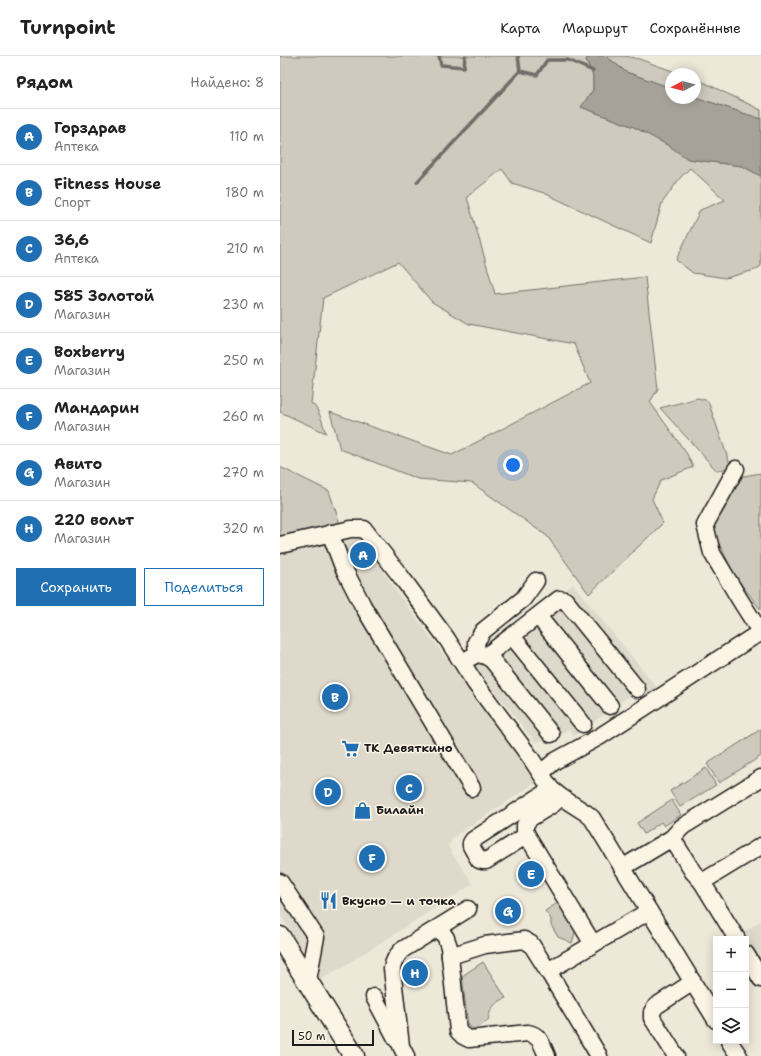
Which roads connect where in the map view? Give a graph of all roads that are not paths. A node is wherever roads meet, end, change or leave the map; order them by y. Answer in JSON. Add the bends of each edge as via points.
{"nodes":[{"id":1,"x":736,"y":469,"type":"dead end"},
{"id":2,"x":330,"y":533,"type":"junction"},
{"id":3,"x":280,"y":545,"type":"edge"},
{"id":4,"x":536,"y":581,"type":"dead end"},
{"id":5,"x":538,"y":616,"type":"junction"},
{"id":6,"x":761,"y":633,"type":"edge"},
{"id":7,"x":512,"y":636,"type":"junction"},
{"id":8,"x":482,"y":655,"type":"junction"},
{"id":9,"x":462,"y":662,"type":"junction"},
{"id":10,"x":637,"y":689,"type":"dead end"},
{"id":11,"x":610,"y":706,"type":"dead end"},
{"id":12,"x":583,"y":724,"type":"dead end"},
{"id":13,"x":551,"y":734,"type":"dead end"},
{"id":14,"x":541,"y":773,"type":"junction"},
{"id":15,"x":761,"y":778,"type":"edge"},
{"id":16,"x":472,"y":788,"type":"dead end"},
{"id":17,"x":556,"y":793,"type":"junction"},
{"id":18,"x":527,"y":835,"type":"junction"},
{"id":19,"x":672,"y":838,"type":"junction"},
{"id":20,"x":761,"y":846,"type":"edge"},
{"id":21,"x":622,"y":868,"type":"junction"},
{"id":22,"x":280,"y":882,"type":"edge"},
{"id":23,"x":702,"y":882,"type":"junction"},
{"id":24,"x":468,"y":910,"type":"dead end"},
{"id":25,"x":649,"y":911,"type":"junction"},
{"id":26,"x":439,"y":928,"type":"junction"},
{"id":27,"x":735,"y":936,"type":"edge"},
{"id":28,"x":280,"y":937,"type":"edge"},
{"id":29,"x":593,"y":944,"type":"junction"},
{"id":30,"x":450,"y":956,"type":"junction"},
{"id":31,"x":749,"y":959,"type":"edge"},
{"id":32,"x":548,"y":971,"type":"junction"},
{"id":33,"x":761,"y":978,"type":"edge"},
{"id":34,"x":308,"y":980,"type":"junction"},
{"id":35,"x":693,"y":982,"type":"junction"},
{"id":36,"x":374,"y":997,"type":"dead end"},
{"id":37,"x":713,"y":1015,"type":"edge"},
{"id":38,"x":731,"y":1044,"type":"edge"},
{"id":39,"x":404,"y":1051,"type":"edge"},
{"id":40,"x":354,"y":1056,"type":"edge"},
{"id":41,"x":547,"y":1056,"type":"edge"},
{"id":42,"x":599,"y":1056,"type":"edge"},
{"id":43,"x":676,"y":1056,"type":"edge"},
{"id":44,"x":738,"y":1056,"type":"edge"}],
"edges":[{"from":1,"to":6,"type":"street","via":[[705,525],[712,552]]},
{"from":2,"to":3,"type":"street"},
{"from":2,"to":9,"type":"street","via":[[364,529]]},
{"from":2,"to":16,"type":"street","via":[[343,567],[363,606]]},
{"from":4,"to":8,"type":"street","via":[[523,599],[483,631],[476,642]]},
{"from":5,"to":7,"type":"street"},
{"from":5,"to":10,"type":"street","via":[[559,599],[565,600]]},
{"from":5,"to":11,"type":"street"},
{"from":6,"to":14,"type":"street","via":[[599,737],[555,761]]},
{"from":7,"to":8,"type":"street"},
{"from":7,"to":12,"type":"street"},
{"from":8,"to":9,"type":"street"},
{"from":8,"to":13,"type":"street","via":[[492,660]]},
{"from":9,"to":14,"type":"street"},
{"from":14,"to":17,"type":"street"},
{"from":15,"to":19,"type":"street","via":[[682,827]]},
{"from":17,"to":18,"type":"street","via":[[552,805],[528,819],[525,825]]},
{"from":17,"to":18,"type":"street","via":[[472,840],[471,846],[479,860],[486,861]]},
{"from":17,"to":21,"type":"street","via":[[592,818]]},
{"from":18,"to":29,"type":"street"},
{"from":19,"to":21,"type":"street"},
{"from":19,"to":23,"type":"street"},
{"from":20,"to":23,"type":"street"},
{"from":21,"to":25,"type":"street"},
{"from":22,"to":34,"type":"street","via":[[316,938]]},
{"from":23,"to":27,"type":"street"},
{"from":24,"to":26,"type":"street"},
{"from":25,"to":29,"type":"street"},
{"from":25,"to":35,"type":"street"},
{"from":26,"to":30,"type":"street","via":[[450,947]]},
{"from":26,"to":39,"type":"street","via":[[402,950],[393,962]]},
{"from":28,"to":34,"type":"main road"},
{"from":29,"to":32,"type":"street"},
{"from":30,"to":32,"type":"street","via":[[485,945],[524,940],[531,944]]},
{"from":30,"to":41,"type":"street","via":[[458,1031],[469,1039],[528,1032],[539,1039]]},
{"from":31,"to":33,"type":"street"},
{"from":32,"to":42,"type":"street"},
{"from":34,"to":40,"type":"main road"},
{"from":35,"to":37,"type":"street"},
{"from":35,"to":43,"type":"street","via":[[656,1006],[652,1012],[652,1018]]},
{"from":36,"to":39,"type":"street"},
{"from":38,"to":44,"type":"street"}]}
